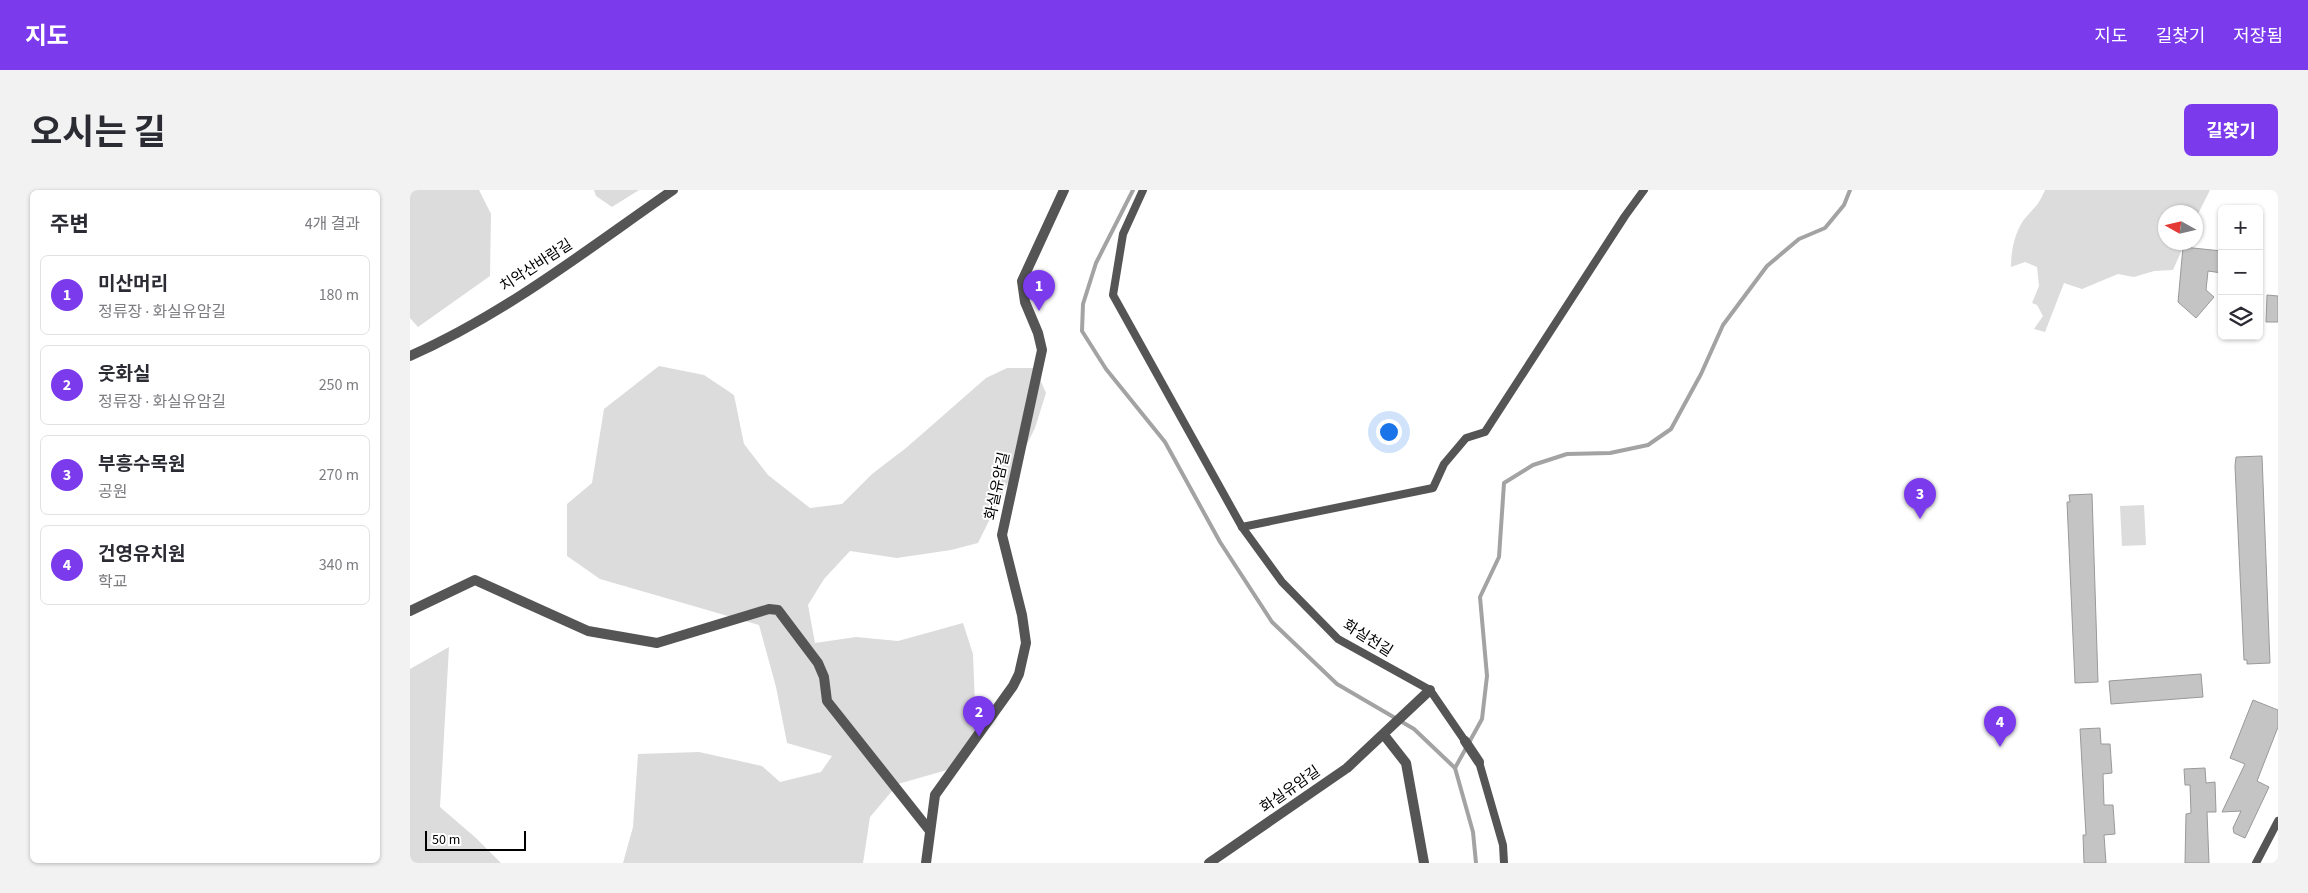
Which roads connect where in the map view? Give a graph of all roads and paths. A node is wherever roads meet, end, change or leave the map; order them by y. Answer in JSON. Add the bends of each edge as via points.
{"nodes":[{"id":1,"x":672,"y":190,"type":"edge"},
{"id":2,"x":1064,"y":190,"type":"edge"},
{"id":3,"x":1144,"y":190,"type":"edge"},
{"id":4,"x":1644,"y":190,"type":"edge"},
{"id":5,"x":410,"y":356,"type":"edge"},
{"id":6,"x":1242,"y":527,"type":"junction"},
{"id":7,"x":410,"y":611,"type":"edge"},
{"id":8,"x":1430,"y":690,"type":"junction"},
{"id":9,"x":1384,"y":735,"type":"junction"},
{"id":10,"x":1465,"y":742,"type":"joint"},
{"id":11,"x":1479,"y":762,"type":"joint"},
{"id":12,"x":2278,"y":821,"type":"edge"},
{"id":13,"x":930,"y":831,"type":"junction"},
{"id":14,"x":926,"y":863,"type":"edge"},
{"id":15,"x":1209,"y":863,"type":"edge"},
{"id":16,"x":1424,"y":863,"type":"edge"},
{"id":17,"x":1504,"y":863,"type":"edge"},
{"id":18,"x":2256,"y":863,"type":"edge"}],
"edges":[{"from":1,"to":5,"type":"street","name":"치악산바람길","via":[[540,282],[448,339]]},
{"from":2,"to":13,"type":"street","name":"화실유암길","via":[[1022,281],[1025,302],[1042,350],[1002,535],[1026,643],[1013,686],[935,795]]},
{"from":3,"to":6,"type":"lane","via":[[1123,234],[1113,295]]},
{"from":4,"to":6,"type":"lane","via":[[1485,432],[1466,438],[1444,464],[1433,488]]},
{"from":6,"to":8,"type":"lane","name":"화실천길","via":[[1282,582],[1338,639]]},
{"from":7,"to":13,"type":"street","via":[[475,580],[588,631],[657,643],[769,609],[778,610],[818,663],[828,701]]},
{"from":8,"to":9,"type":"street","name":"화실유암길"},
{"from":8,"to":10,"type":"lane","name":"화실천길"},
{"from":9,"to":15,"type":"street","name":"화실유암길","via":[[1347,768]]},
{"from":9,"to":16,"type":"street","via":[[1406,763]]},
{"from":10,"to":11,"type":"street"},
{"from":11,"to":17,"type":"lane","via":[[1503,845]]},
{"from":12,"to":18,"type":"lane"},
{"from":13,"to":14,"type":"street","name":"화실유암길"}]}
